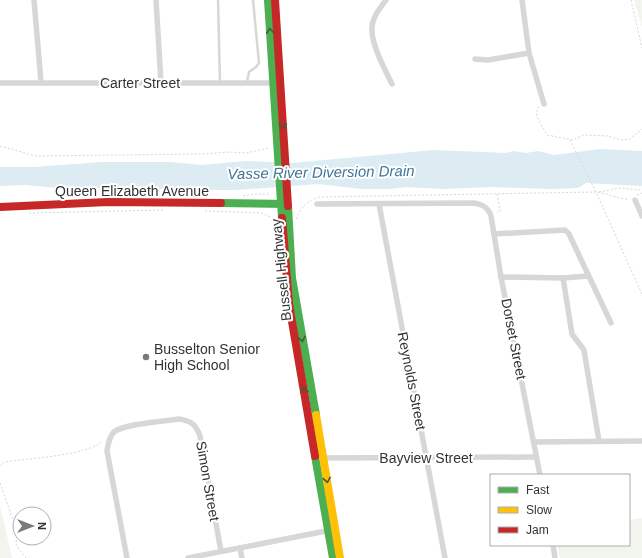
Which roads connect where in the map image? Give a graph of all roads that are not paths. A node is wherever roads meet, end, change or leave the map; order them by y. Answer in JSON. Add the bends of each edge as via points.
{"nodes":[{"id":1,"x":34,"y":0,"type":"edge"},
{"id":2,"x":156,"y":0,"type":"edge"},
{"id":3,"x":218,"y":0,"type":"edge"},
{"id":4,"x":253,"y":0,"type":"edge"},
{"id":5,"x":268,"y":0,"type":"edge"},
{"id":6,"x":275,"y":0,"type":"edge"},
{"id":7,"x":386,"y":0,"type":"edge"},
{"id":8,"x":522,"y":0,"type":"edge"},
{"id":9,"x":529,"y":53,"type":"junction"},
{"id":10,"x":475,"y":59,"type":"dead end"},
{"id":11,"x":41,"y":82,"type":"junction"},
{"id":12,"x":277,"y":82,"type":"junction"},
{"id":13,"x":0,"y":83,"type":"edge"},
{"id":14,"x":161,"y":83,"type":"junction"},
{"id":15,"x":220,"y":83,"type":"junction"},
{"id":16,"x":247,"y":83,"type":"junction"},
{"id":17,"x":392,"y":84,"type":"dead end"},
{"id":18,"x":544,"y":104,"type":"road end"},
{"id":19,"x":635,"y":200,"type":"dead end"},
{"id":20,"x":284,"y":204,"type":"junction"},
{"id":21,"x":317,"y":204,"type":"dead end"},
{"id":22,"x":379,"y":204,"type":"junction"},
{"id":23,"x":0,"y":207,"type":"edge"},
{"id":24,"x":642,"y":216,"type":"edge"},
{"id":25,"x":494,"y":234,"type":"junction"},
{"id":26,"x":588,"y":276,"type":"junction"},
{"id":27,"x":501,"y":277,"type":"junction"},
{"id":28,"x":563,"y":278,"type":"junction"},
{"id":29,"x":611,"y":323,"type":"dead end"},
{"id":30,"x":599,"y":441,"type":"junction"},
{"id":31,"x":642,"y":441,"type":"edge"},
{"id":32,"x":534,"y":442,"type":"junction"},
{"id":33,"x":536,"y":457,"type":"junction"},
{"id":34,"x":319,"y":458,"type":"junction"},
{"id":35,"x":427,"y":459,"type":"junction"},
{"id":36,"x":540,"y":474,"type":"edge"},
{"id":37,"x":332,"y":530,"type":"junction"},
{"id":38,"x":553,"y":546,"type":"edge"},
{"id":39,"x":240,"y":548,"type":"junction"},
{"id":40,"x":221,"y":551,"type":"junction"},
{"id":41,"x":126,"y":558,"type":"edge"},
{"id":42,"x":188,"y":558,"type":"edge"},
{"id":43,"x":242,"y":558,"type":"edge"},
{"id":44,"x":333,"y":558,"type":"edge"},
{"id":45,"x":340,"y":558,"type":"edge"},
{"id":46,"x":446,"y":558,"type":"edge"},
{"id":47,"x":555,"y":558,"type":"edge"}],
"edges":[{"from":1,"to":11,"type":"street"},
{"from":2,"to":14,"type":"street"},
{"from":3,"to":15,"type":"lane"},
{"from":4,"to":16,"type":"lane","via":[[259,63],[248,72]]},
{"from":12,"to":5,"type":"main road","name":"Bussell Highway","one_way":true},
{"from":6,"to":12,"type":"main road","name":"Bussell Highway"},
{"from":7,"to":17,"type":"street","via":[[377,12],[371,27]]},
{"from":8,"to":9,"type":"street"},
{"from":9,"to":10,"type":"street","via":[[488,60]]},
{"from":9,"to":18,"type":"street"},
{"from":11,"to":13,"type":"street","name":"Carter Street"},
{"from":11,"to":14,"type":"street","name":"Carter Street"},
{"from":12,"to":16,"type":"street","name":"Carter Street"},
{"from":12,"to":20,"type":"main road","name":"Bussell Highway"},
{"from":14,"to":15,"type":"street","name":"Carter Street"},
{"from":15,"to":16,"type":"street","name":"Carter Street"},
{"from":19,"to":24,"type":"street"},
{"from":20,"to":23,"type":"main road","name":"Queen Elizabeth Avenue","via":[[108,202]]},
{"from":20,"to":34,"type":"main road","name":"Bussell Highway","one_way":true,"via":[[289,222],[292,278]]},
{"from":34,"to":20,"type":"main road","name":"Bussell Highway","one_way":true,"via":[[289,304]]},
{"from":21,"to":22,"type":"street"},
{"from":22,"to":25,"type":"street","name":"Dorset Street","via":[[484,205],[491,216]]},
{"from":22,"to":35,"type":"street","name":"Reynolds Street"},
{"from":25,"to":26,"type":"street","via":[[565,230],[570,234]]},
{"from":25,"to":27,"type":"street","name":"Dorset Street"},
{"from":26,"to":28,"type":"street"},
{"from":26,"to":29,"type":"street"},
{"from":27,"to":28,"type":"street"},
{"from":27,"to":32,"type":"street","name":"Dorset Street"},
{"from":28,"to":30,"type":"street","via":[[572,334],[584,350]]},
{"from":30,"to":31,"type":"street"},
{"from":30,"to":32,"type":"street"},
{"from":32,"to":33,"type":"street","name":"Dorset Street"},
{"from":33,"to":35,"type":"street","name":"Bayview Street"},
{"from":33,"to":36,"type":"street","name":"Dorset Street"},
{"from":34,"to":35,"type":"street","name":"Bayview Street"},
{"from":34,"to":37,"type":"main road","name":"Bussell Highway"},
{"from":35,"to":46,"type":"street","name":"Reynolds Street"},
{"from":37,"to":39,"type":"street"},
{"from":37,"to":44,"type":"main road","name":"Bussell Highway"},
{"from":37,"to":45,"type":"main road","name":"Bussell Highway"},
{"from":38,"to":47,"type":"street"},
{"from":39,"to":40,"type":"street"},
{"from":39,"to":43,"type":"street"},
{"from":40,"to":41,"type":"street","name":"Simon Street","via":[[200,436],[196,425],[188,420],[179,419],[122,428],[112,434],[108,451]]},
{"from":40,"to":42,"type":"street"}]}
